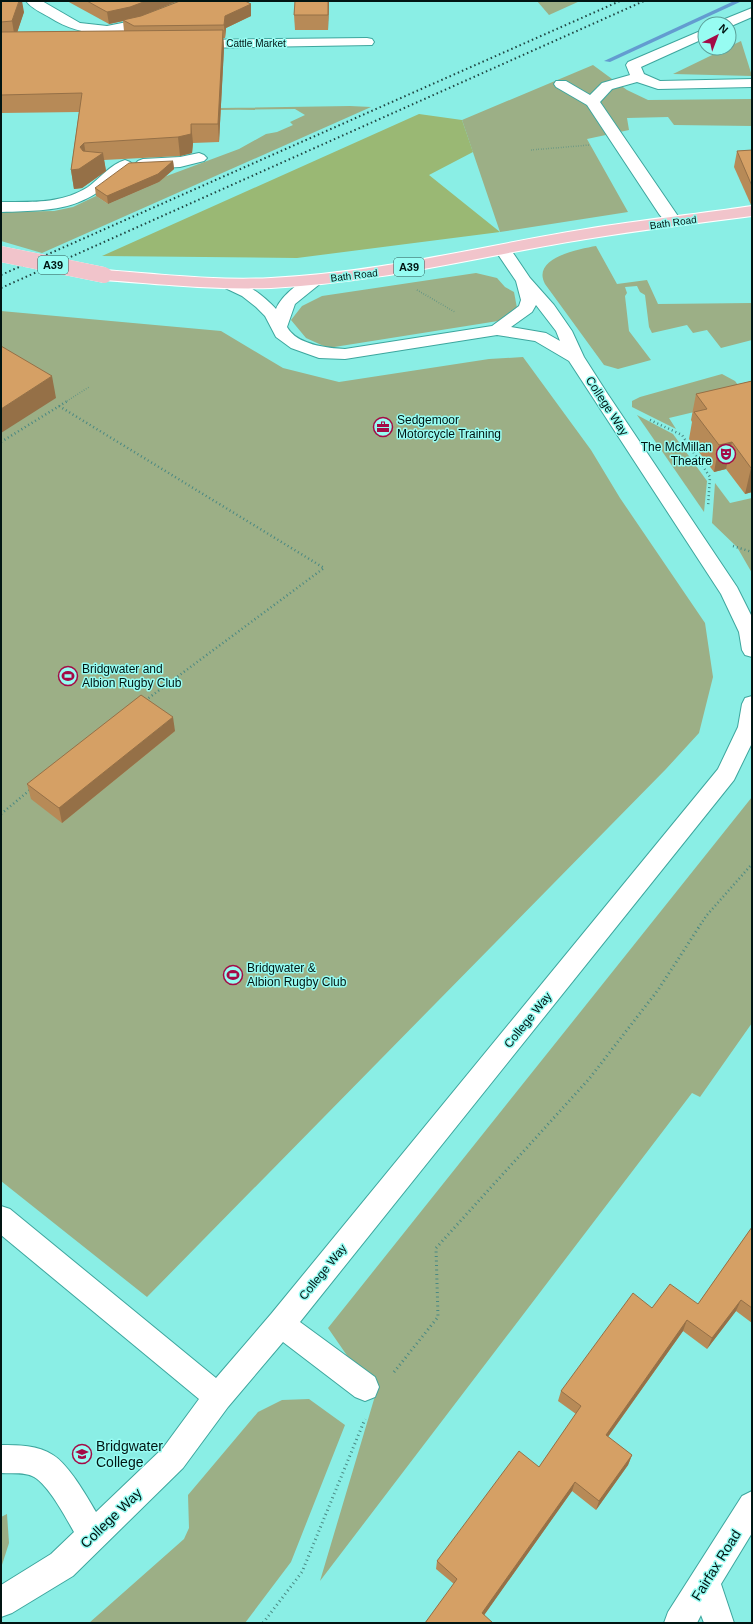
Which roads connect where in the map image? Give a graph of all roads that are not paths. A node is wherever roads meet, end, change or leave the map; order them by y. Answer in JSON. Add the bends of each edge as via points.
{"nodes":[{"id":1,"x":33,"y":1,"type":"edge"},
{"id":2,"x":193,"y":1,"type":"edge"},
{"id":3,"x":752,"y":12,"type":"edge"},
{"id":4,"x":737,"y":19,"type":"edge"},
{"id":5,"x":697,"y":37,"type":"edge"},
{"id":6,"x":367,"y":42,"type":"dead end"},
{"id":7,"x":177,"y":44,"type":"edge"},
{"id":8,"x":638,"y":77,"type":"junction"},
{"id":9,"x":752,"y":83,"type":"edge"},
{"id":10,"x":561,"y":84,"type":"dead end"},
{"id":11,"x":592,"y":102,"type":"junction"},
{"id":12,"x":199,"y":158,"type":"dead end"},
{"id":13,"x":124,"y":165,"type":"junction"},
{"id":14,"x":99,"y":166,"type":"edge"},
{"id":15,"x":1,"y":207,"type":"edge"},
{"id":16,"x":752,"y":211,"type":"edge"},
{"id":17,"x":674,"y":222,"type":"junction"},
{"id":18,"x":503,"y":250,"type":"junction"},
{"id":19,"x":1,"y":254,"type":"edge"},
{"id":20,"x":315,"y":280,"type":"junction"},
{"id":21,"x":524,"y":281,"type":"junction"},
{"id":22,"x":227,"y":282,"type":"junction"},
{"id":23,"x":279,"y":327,"type":"junction"},
{"id":24,"x":491,"y":331,"type":"junction"},
{"id":25,"x":575,"y":357,"type":"junction"},
{"id":26,"x":752,"y":650,"type":"edge"},
{"id":27,"x":752,"y":704,"type":"edge"},
{"id":28,"x":1,"y":1218,"type":"edge"},
{"id":29,"x":281,"y":1324,"type":"junction"},
{"id":30,"x":370,"y":1392,"type":"road end"},
{"id":31,"x":218,"y":1397,"type":"junction"},
{"id":32,"x":1,"y":1459,"type":"edge"},
{"id":33,"x":752,"y":1506,"type":"edge"},
{"id":34,"x":93,"y":1536,"type":"junction"},
{"id":35,"x":705,"y":1582,"type":"junction"},
{"id":36,"x":1,"y":1602,"type":"edge"},
{"id":37,"x":679,"y":1623,"type":"edge"},
{"id":38,"x":719,"y":1623,"type":"edge"}],
"edges":[{"from":1,"to":2,"type":"street","via":[[75,25],[96,30],[122,29],[147,22]]},
{"from":3,"to":4,"type":"street"},
{"from":5,"to":8,"type":"street","via":[[634,65]]},
{"from":6,"to":7,"type":"street","name":"Cattle Market"},
{"from":8,"to":9,"type":"street","via":[[658,85]]},
{"from":8,"to":11,"type":"street","via":[[607,86]]},
{"from":10,"to":11,"type":"street"},
{"from":11,"to":17,"type":"street"},
{"from":12,"to":13,"type":"street","via":[[180,162]]},
{"from":13,"to":14,"type":"street"},
{"from":13,"to":15,"type":"street","via":[[97,188],[72,201],[38,206]]},
{"from":16,"to":17,"type":"main road","name":"Bath Road","number":"A39"},
{"from":17,"to":18,"type":"main road","name":"Bath Road","number":"A39","via":[[586,234]]},
{"from":18,"to":20,"type":"main road","name":"Bath Road","number":"A39"},
{"from":18,"to":21,"type":"street","name":"College Way"},
{"from":19,"to":22,"type":"main road","name":"Bath Road","number":"A39","bridge":true,"via":[[104,275]]},
{"from":20,"to":22,"type":"main road","name":"Bath Road","number":"A39"},
{"from":20,"to":23,"type":"street","via":[[287,302]]},
{"from":21,"to":24,"type":"street","via":[[529,300],[526,308]]},
{"from":21,"to":25,"type":"street","name":"College Way","via":[[564,331]]},
{"from":22,"to":23,"type":"street","via":[[262,303]]},
{"from":23,"to":24,"type":"street","via":[[297,344],[319,352],[345,354]]},
{"from":24,"to":25,"type":"street","via":[[540,337]]},
{"from":25,"to":26,"type":"street","name":"College Way","via":[[730,592],[749,632]]},
{"from":27,"to":29,"type":"street","name":"College Way","via":[[749,726],[726,774]]},
{"from":28,"to":31,"type":"street"},
{"from":29,"to":30,"type":"street"},
{"from":29,"to":31,"type":"street","name":"College Way"},
{"from":31,"to":34,"type":"street","name":"College Way","via":[[173,1458]]},
{"from":32,"to":34,"type":"street","via":[[27,1460],[42,1465],[67,1491]]},
{"from":33,"to":35,"type":"street","name":"Fairfax Road"},
{"from":34,"to":36,"type":"street","name":"College Way","via":[[62,1565]]},
{"from":35,"to":37,"type":"street","name":"Fairfax Road"},
{"from":35,"to":38,"type":"street"}]}
